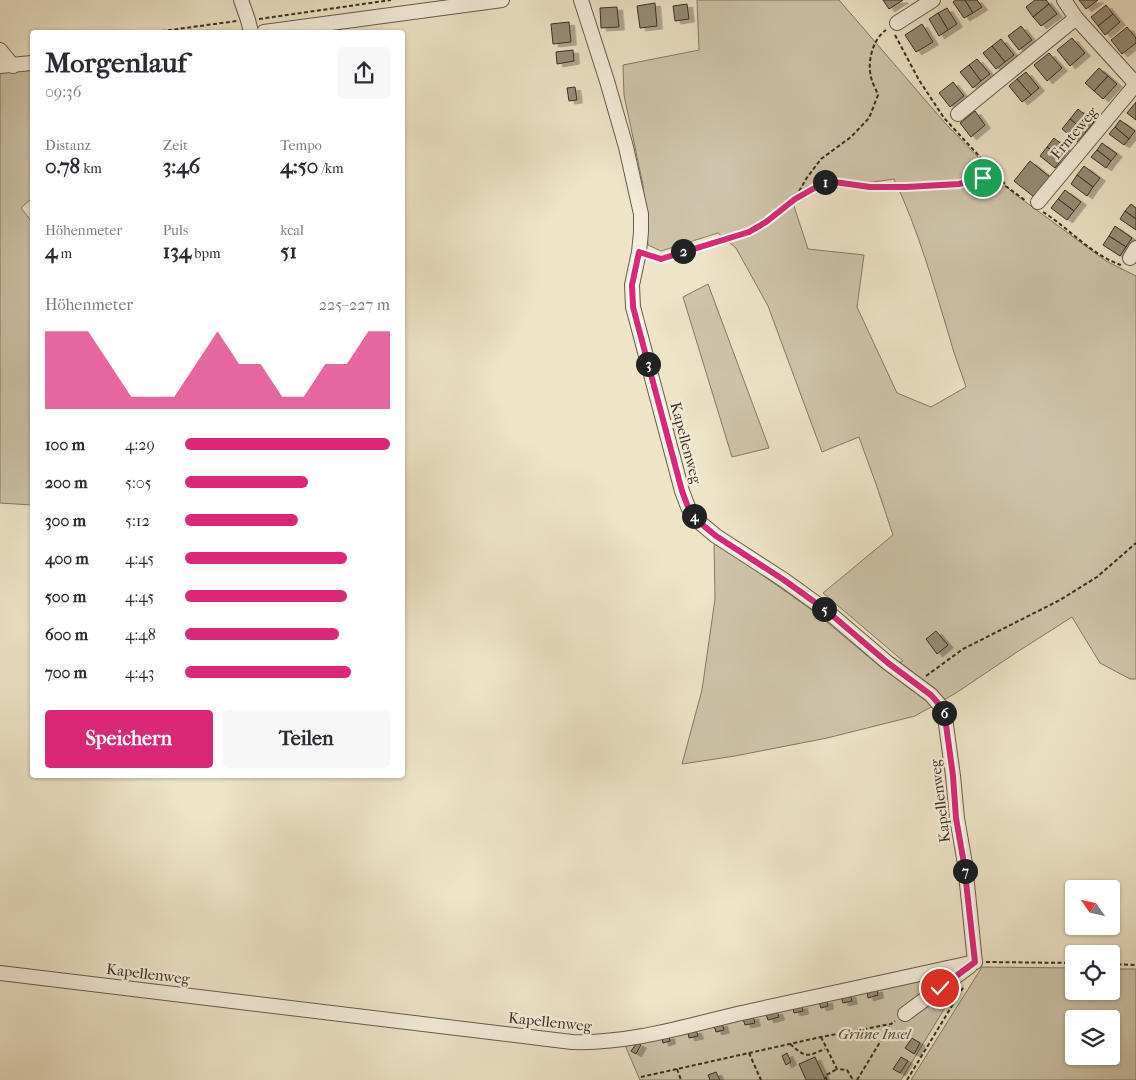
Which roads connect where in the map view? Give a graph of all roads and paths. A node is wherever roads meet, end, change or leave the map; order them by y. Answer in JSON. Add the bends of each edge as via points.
{"nodes":[{"id":1,"x":241,"y":0,"type":"edge"},
{"id":2,"x":390,"y":0,"type":"edge"},
{"id":3,"x":502,"y":0,"type":"edge"},
{"id":4,"x":581,"y":0,"type":"edge"},
{"id":5,"x":933,"y":0,"type":"edge"},
{"id":6,"x":1064,"y":0,"type":"edge"},
{"id":7,"x":1076,"y":18,"type":"junction"},
{"id":8,"x":894,"y":24,"type":"junction"},
{"id":9,"x":250,"y":26,"type":"edge"},
{"id":10,"x":187,"y":30,"type":"edge"},
{"id":11,"x":279,"y":30,"type":"edge"},
{"id":12,"x":0,"y":50,"type":"edge"},
{"id":13,"x":30,"y":63,"type":"edge"},
{"id":14,"x":7,"y":66,"type":"edge"},
{"id":15,"x":1136,"y":84,"type":"edge"},
{"id":16,"x":958,"y":114,"type":"dead end"},
{"id":17,"x":1008,"y":186,"type":"junction"},
{"id":18,"x":795,"y":199,"type":"junction"},
{"id":19,"x":1036,"y":205,"type":"junction"},
{"id":20,"x":639,"y":252,"type":"junction"},
{"id":21,"x":1133,"y":253,"type":"edge"},
{"id":22,"x":1136,"y":543,"type":"edge"},
{"id":23,"x":916,"y":684,"type":"junction"},
{"id":24,"x":975,"y":962,"type":"junction"},
{"id":25,"x":1065,"y":963,"type":"edge"},
{"id":26,"x":1120,"y":964,"type":"edge"},
{"id":27,"x":1136,"y":965,"type":"edge"},
{"id":28,"x":0,"y":973,"type":"edge"},
{"id":29,"x":905,"y":1014,"type":"joint"},
{"id":30,"x":890,"y":1024,"type":"junction"},
{"id":31,"x":821,"y":1037,"type":"junction"},
{"id":32,"x":790,"y":1044,"type":"junction"},
{"id":33,"x":826,"y":1048,"type":"junction"},
{"id":34,"x":749,"y":1053,"type":"junction"},
{"id":35,"x":837,"y":1069,"type":"junction"},
{"id":36,"x":677,"y":1070,"type":"junction"},
{"id":37,"x":641,"y":1077,"type":"dead end"},
{"id":38,"x":681,"y":1080,"type":"edge"},
{"id":39,"x":761,"y":1080,"type":"edge"},
{"id":40,"x":827,"y":1080,"type":"edge"},
{"id":41,"x":853,"y":1080,"type":"edge"},
{"id":42,"x":857,"y":1080,"type":"edge"},
{"id":43,"x":907,"y":1080,"type":"edge"}],
"edges":[{"from":1,"to":9,"type":"street"},
{"from":2,"to":9,"type":"path"},
{"from":3,"to":11,"type":"street"},
{"from":4,"to":20,"type":"street","name":"Kapellenweg","via":[[608,81],[635,182],[641,214]]},
{"from":5,"to":8,"type":"street"},
{"from":6,"to":7,"type":"street","name":"Ernteweg"},
{"from":7,"to":15,"type":"street","name":"Ernteweg"},
{"from":7,"to":16,"type":"street"},
{"from":8,"to":17,"type":"path","via":[[898,42],[944,118]]},
{"from":8,"to":18,"type":"path","via":[[880,34],[870,58],[871,76],[878,95],[869,118],[821,160]]},
{"from":9,"to":10,"type":"path"},
{"from":12,"to":14,"type":"street"},
{"from":13,"to":14,"type":"street"},
{"from":15,"to":19,"type":"street","name":"Ernteweg"},
{"from":17,"to":18,"type":"path","via":[[983,178],[959,184],[906,187],[870,187],[827,181]]},
{"from":17,"to":19,"type":"path"},
{"from":18,"to":20,"type":"path","via":[[749,232],[661,259]]},
{"from":19,"to":21,"type":"path","via":[[1098,253],[1119,265],[1125,266]]},
{"from":20,"to":23,"type":"street","name":"Kapellenweg","via":[[632,285],[633,307],[688,507],[698,521],[716,536],[827,611]]},
{"from":22,"to":23,"type":"path","via":[[1097,577],[1060,600],[962,649]]},
{"from":23,"to":24,"type":"street","name":"Kapellenweg","via":[[944,710]]},
{"from":24,"to":25,"type":"path"},
{"from":24,"to":28,"type":"street","name":"Kapellenweg","via":[[651,1034],[594,1043]]},
{"from":24,"to":29,"type":"street"},
{"from":24,"to":43,"type":"path"},
{"from":26,"to":27,"type":"path"},
{"from":29,"to":30,"type":"path"},
{"from":30,"to":31,"type":"path"},
{"from":30,"to":42,"type":"path"},
{"from":31,"to":32,"type":"path"},
{"from":31,"to":33,"type":"path"},
{"from":32,"to":33,"type":"path","via":[[809,1056]]},
{"from":32,"to":34,"type":"path"},
{"from":33,"to":35,"type":"path"},
{"from":34,"to":36,"type":"path"},
{"from":34,"to":39,"type":"path"},
{"from":35,"to":40,"type":"path","via":[[824,1076]]},
{"from":35,"to":41,"type":"path","via":[[847,1070]]},
{"from":36,"to":37,"type":"path"},
{"from":36,"to":38,"type":"path"}]}
